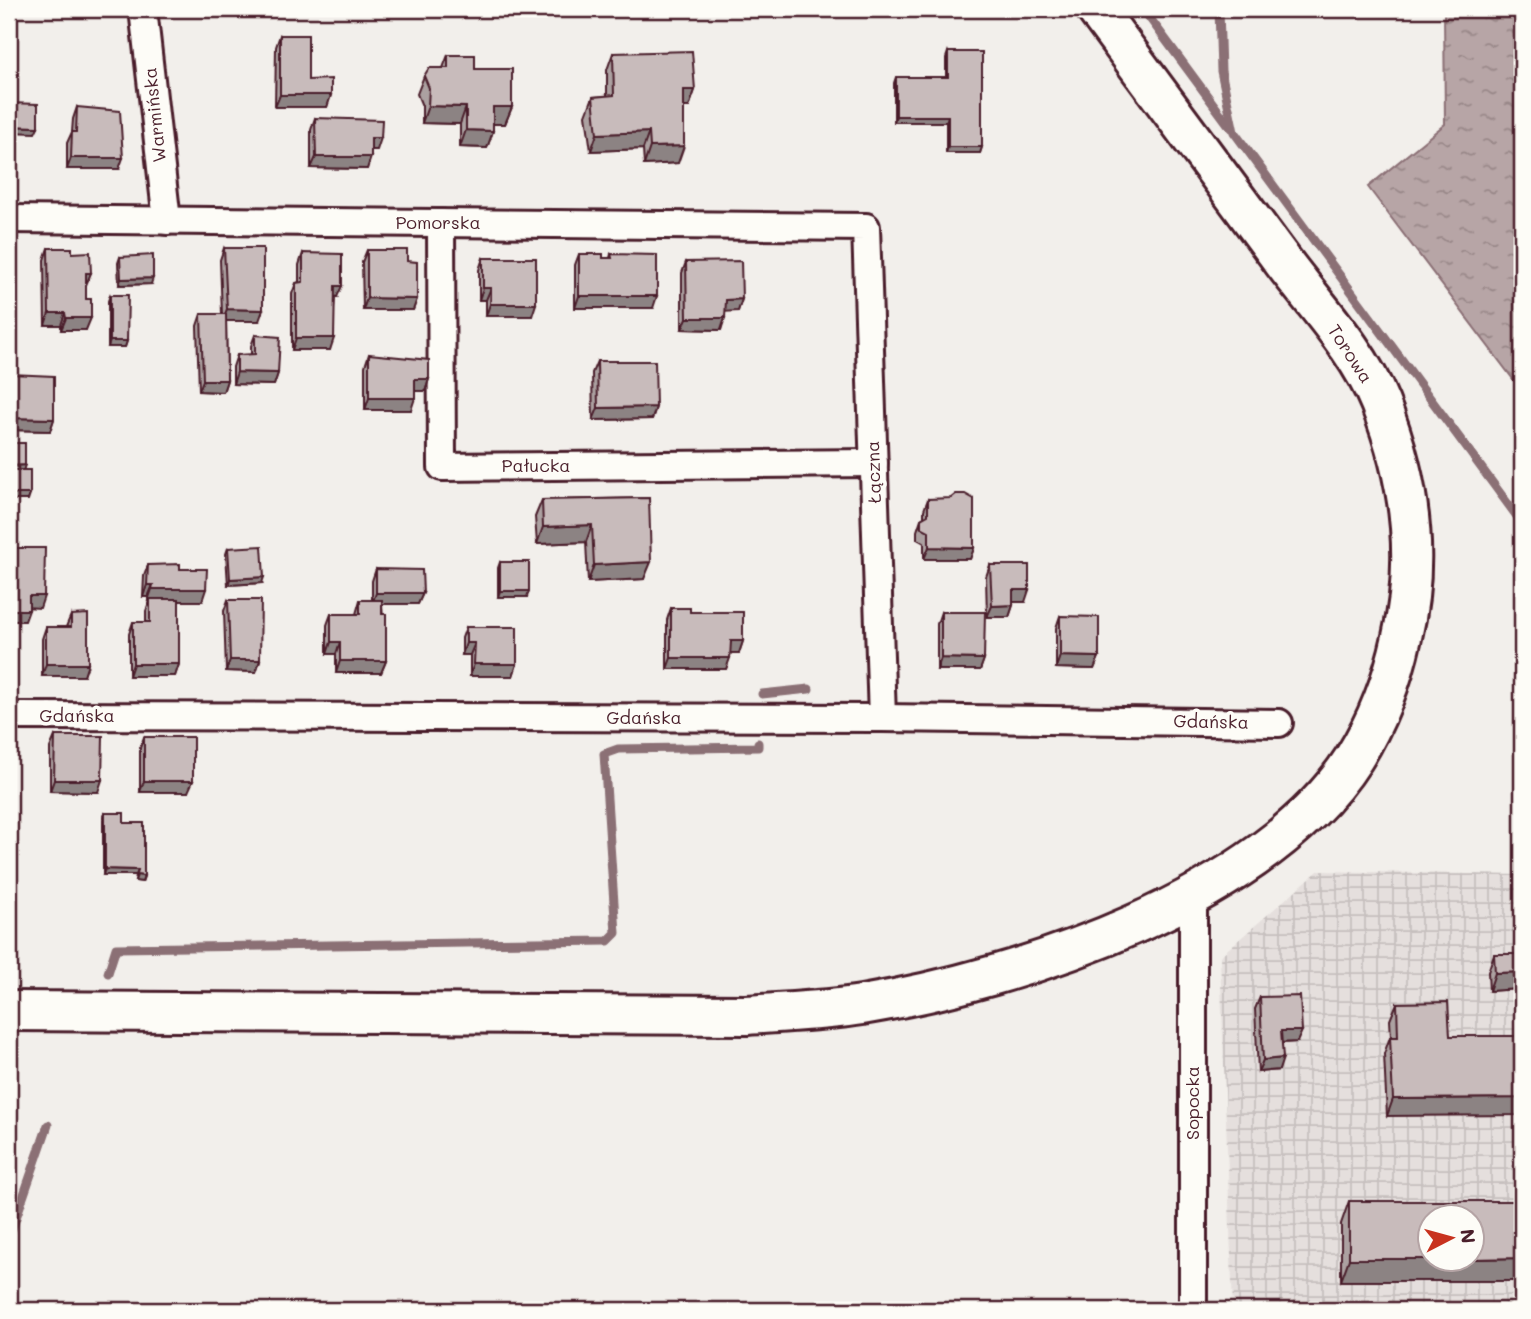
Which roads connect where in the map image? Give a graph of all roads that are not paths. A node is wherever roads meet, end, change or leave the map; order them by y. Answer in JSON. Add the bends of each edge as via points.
{"nodes":[{"id":1,"x":143,"y":9,"type":"edge"},
{"id":2,"x":1096,"y":9,"type":"edge"},
{"id":3,"x":9,"y":219,"type":"edge"},
{"id":4,"x":167,"y":221,"type":"junction"},
{"id":5,"x":441,"y":223,"type":"junction"},
{"id":6,"x":866,"y":226,"type":"joint"},
{"id":7,"x":874,"y":463,"type":"junction"},
{"id":8,"x":9,"y":716,"type":"edge"},
{"id":9,"x":882,"y":718,"type":"junction"},
{"id":10,"x":1279,"y":723,"type":"dead end"},
{"id":11,"x":1193,"y":895,"type":"junction"},
{"id":12,"x":9,"y":1011,"type":"edge"},
{"id":13,"x":1193,"y":1310,"type":"edge"}],
"edges":[{"from":1,"to":4,"type":"street","name":"Warmińska"},
{"from":2,"to":11,"type":"street","name":"Torowa","via":[[1341,337],[1378,398],[1398,452],[1411,515],[1409,606],[1396,667],[1353,760],[1269,849]]},
{"from":3,"to":4,"type":"street","name":"Pomorska"},
{"from":4,"to":5,"type":"street","name":"Pomorska"},
{"from":5,"to":6,"type":"street","name":"Pomorska"},
{"from":5,"to":7,"type":"street","name":"Pałucka","via":[[442,467]]},
{"from":6,"to":7,"type":"street","name":"Łączna"},
{"from":7,"to":9,"type":"street","name":"Łączna"},
{"from":8,"to":9,"type":"street","name":"Gdańska"},
{"from":9,"to":10,"type":"street","name":"Gdańska"},
{"from":11,"to":12,"type":"street","name":"Torowa","via":[[1052,956],[920,993],[815,1010],[706,1015]]},
{"from":11,"to":13,"type":"street","name":"Sopocka"}]}
